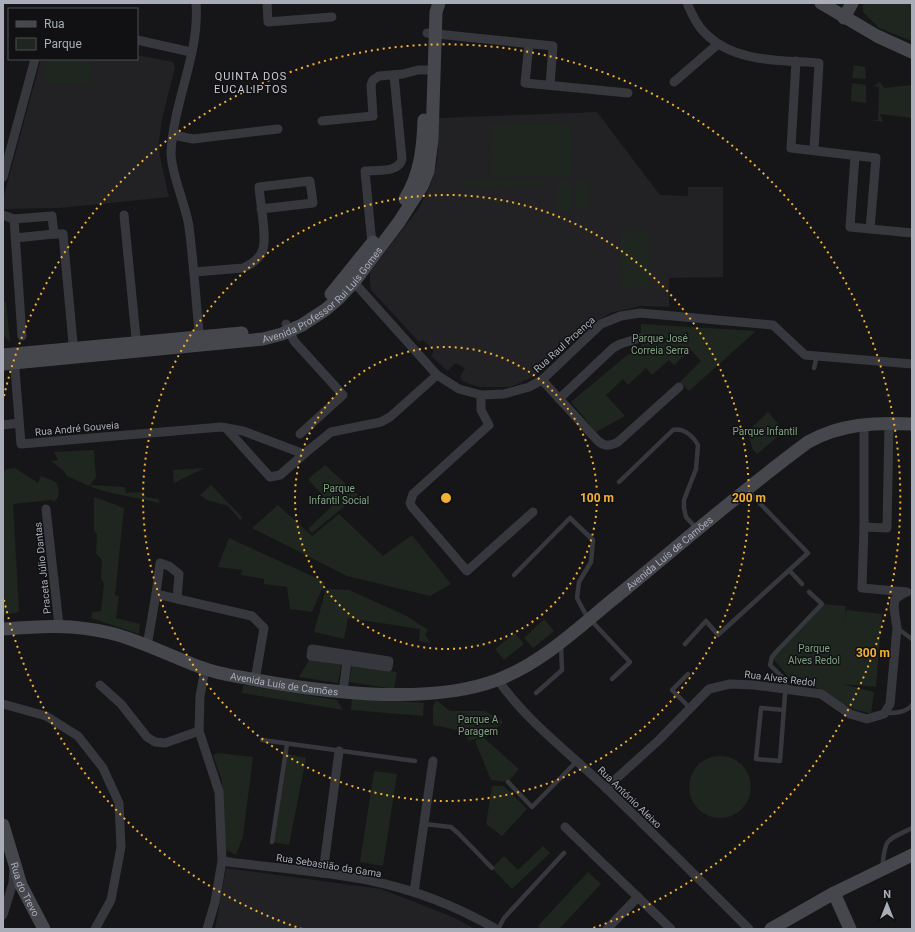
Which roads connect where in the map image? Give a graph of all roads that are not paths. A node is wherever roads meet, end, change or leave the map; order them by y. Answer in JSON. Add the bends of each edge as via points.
{"nodes":[{"id":1,"x":196,"y":3,"type":"edge"},
{"id":2,"x":267,"y":3,"type":"edge"},
{"id":3,"x":430,"y":3,"type":"edge"},
{"id":4,"x":439,"y":3,"type":"edge"},
{"id":5,"x":687,"y":3,"type":"edge"},
{"id":6,"x":821,"y":3,"type":"edge"},
{"id":7,"x":852,"y":3,"type":"edge"},
{"id":8,"x":332,"y":17,"type":"dead end"},
{"id":9,"x":844,"y":18,"type":"junction"},
{"id":10,"x":431,"y":34,"type":"junction"},
{"id":11,"x":138,"y":40,"type":"edge"},
{"id":12,"x":529,"y":44,"type":"junction"},
{"id":13,"x":718,"y":44,"type":"junction"},
{"id":14,"x":191,"y":52,"type":"junction"},
{"id":15,"x":912,"y":52,"type":"edge"},
{"id":16,"x":35,"y":60,"type":"edge"},
{"id":17,"x":796,"y":61,"type":"junction"},
{"id":18,"x":430,"y":70,"type":"junction"},
{"id":19,"x":394,"y":75,"type":"junction"},
{"id":20,"x":674,"y":82,"type":"dead end"},
{"id":21,"x":550,"y":85,"type":"junction"},
{"id":22,"x":628,"y":93,"type":"dead end"},
{"id":23,"x":322,"y":121,"type":"dead end"},
{"id":24,"x":278,"y":129,"type":"dead end"},
{"id":25,"x":173,"y":134,"type":"junction"},
{"id":26,"x":814,"y":150,"type":"junction"},
{"id":27,"x":855,"y":156,"type":"junction"},
{"id":28,"x":3,"y":177,"type":"edge"},
{"id":29,"x":261,"y":209,"type":"junction"},
{"id":30,"x":124,"y":215,"type":"dead end"},
{"id":31,"x":3,"y":216,"type":"edge"},
{"id":32,"x":14,"y":219,"type":"junction"},
{"id":33,"x":870,"y":229,"type":"junction"},
{"id":34,"x":912,"y":233,"type":"edge"},
{"id":35,"x":54,"y":234,"type":"junction"},
{"id":36,"x":15,"y":238,"type":"junction"},
{"id":37,"x":372,"y":244,"type":"junction"},
{"id":38,"x":194,"y":272,"type":"junction"},
{"id":39,"x":350,"y":278,"type":"junction"},
{"id":40,"x":288,"y":328,"type":"junction"},
{"id":41,"x":22,"y":336,"type":"dead end"},
{"id":42,"x":640,"y":338,"type":"dead end"},
{"id":43,"x":200,"y":341,"type":"junction"},
{"id":44,"x":137,"y":347,"type":"junction"},
{"id":45,"x":74,"y":353,"type":"junction"},
{"id":46,"x":816,"y":356,"type":"junction"},
{"id":47,"x":8,"y":359,"type":"edge"},
{"id":48,"x":912,"y":364,"type":"edge"},
{"id":49,"x":814,"y":368,"type":"dead end"},
{"id":50,"x":438,"y":375,"type":"junction"},
{"id":51,"x":542,"y":380,"type":"junction"},
{"id":52,"x":678,"y":387,"type":"dead end"},
{"id":53,"x":481,"y":395,"type":"junction"},
{"id":54,"x":559,"y":399,"type":"junction"},
{"id":55,"x":19,"y":423,"type":"junction"},
{"id":56,"x":889,"y":423,"type":"junction"},
{"id":57,"x":864,"y":424,"type":"junction"},
{"id":58,"x":912,"y":424,"type":"edge"},
{"id":59,"x":3,"y":425,"type":"edge"},
{"id":60,"x":226,"y":428,"type":"junction"},
{"id":61,"x":300,"y":434,"type":"dead end"},
{"id":62,"x":304,"y":454,"type":"junction"},
{"id":63,"x":619,"y":482,"type":"dead end"},
{"id":64,"x":747,"y":490,"type":"junction"},
{"id":65,"x":46,"y":509,"type":"dead end"},
{"id":66,"x":533,"y":512,"type":"dead end"},
{"id":67,"x":864,"y":527,"type":"junction"},
{"id":68,"x":698,"y":531,"type":"junction"},
{"id":69,"x":790,"y":571,"type":"junction"},
{"id":70,"x":514,"y":575,"type":"dead end"},
{"id":71,"x":802,"y":584,"type":"dead end"},
{"id":72,"x":809,"y":592,"type":"dead end"},
{"id":73,"x":909,"y":592,"type":"edge"},
{"id":74,"x":156,"y":594,"type":"junction"},
{"id":75,"x":177,"y":599,"type":"junction"},
{"id":76,"x":590,"y":618,"type":"junction"},
{"id":77,"x":59,"y":625,"type":"junction"},
{"id":78,"x":897,"y":628,"type":"junction"},
{"id":79,"x":3,"y":629,"type":"edge"},
{"id":80,"x":912,"y":639,"type":"edge"},
{"id":81,"x":561,"y":642,"type":"junction"},
{"id":82,"x":685,"y":644,"type":"dead end"},
{"id":83,"x":147,"y":646,"type":"junction"},
{"id":84,"x":347,"y":661,"type":"junction"},
{"id":85,"x":205,"y":669,"type":"junction"},
{"id":86,"x":688,"y":674,"type":"dead end"},
{"id":87,"x":612,"y":679,"type":"dead end"},
{"id":88,"x":255,"y":680,"type":"junction"},
{"id":89,"x":498,"y":680,"type":"junction"},
{"id":90,"x":100,"y":685,"type":"dead end"},
{"id":91,"x":785,"y":688,"type":"junction"},
{"id":92,"x":343,"y":692,"type":"junction"},
{"id":93,"x":536,"y":693,"type":"dead end"},
{"id":94,"x":3,"y":704,"type":"edge"},
{"id":95,"x":912,"y":704,"type":"edge"},
{"id":96,"x":690,"y":708,"type":"junction"},
{"id":97,"x":784,"y":710,"type":"junction"},
{"id":98,"x":884,"y":714,"type":"junction"},
{"id":99,"x":199,"y":732,"type":"junction"},
{"id":100,"x":262,"y":740,"type":"dead end"},
{"id":101,"x":287,"y":744,"type":"junction"},
{"id":102,"x":340,"y":751,"type":"junction"},
{"id":103,"x":415,"y":761,"type":"dead end"},
{"id":104,"x":433,"y":761,"type":"dead end"},
{"id":105,"x":577,"y":761,"type":"junction"},
{"id":106,"x":508,"y":782,"type":"dead end"},
{"id":107,"x":606,"y":788,"type":"junction"},
{"id":108,"x":3,"y":824,"type":"edge"},
{"id":109,"x":424,"y":824,"type":"junction"},
{"id":110,"x":565,"y":827,"type":"dead end"},
{"id":111,"x":912,"y":828,"type":"edge"},
{"id":112,"x":272,"y":842,"type":"dead end"},
{"id":113,"x":564,"y":853,"type":"dead end"},
{"id":114,"x":912,"y":854,"type":"edge"},
{"id":115,"x":222,"y":861,"type":"junction"},
{"id":116,"x":14,"y":865,"type":"junction"},
{"id":117,"x":492,"y":868,"type":"dead end"},
{"id":118,"x":882,"y":868,"type":"junction"},
{"id":119,"x":323,"y":873,"type":"junction"},
{"id":120,"x":414,"y":892,"type":"junction"},
{"id":121,"x":834,"y":893,"type":"junction"},
{"id":122,"x":638,"y":897,"type":"junction"},
{"id":123,"x":3,"y":915,"type":"edge"},
{"id":124,"x":44,"y":929,"type":"edge"},
{"id":125,"x":95,"y":929,"type":"edge"},
{"id":126,"x":207,"y":929,"type":"edge"},
{"id":127,"x":497,"y":929,"type":"edge"},
{"id":128,"x":607,"y":929,"type":"edge"},
{"id":129,"x":671,"y":929,"type":"edge"},
{"id":130,"x":749,"y":929,"type":"edge"},
{"id":131,"x":771,"y":929,"type":"edge"},
{"id":132,"x":850,"y":929,"type":"edge"}],
"edges":[{"from":1,"to":14,"type":"street","via":[[197,18]]},
{"from":2,"to":8,"type":"street","via":[[268,22]]},
{"from":3,"to":10,"type":"street","name":"Avenida Professor Rui Luís Gomes"},
{"from":4,"to":10,"type":"street","name":"Avenida Professor Rui Luís Gomes"},
{"from":5,"to":13,"type":"street","via":[[699,25]]},
{"from":6,"to":9,"type":"street"},
{"from":7,"to":9,"type":"street"},
{"from":9,"to":15,"type":"street"},
{"from":10,"to":12,"type":"street"},
{"from":10,"to":18,"type":"street","name":"Avenida Professor Rui Luís Gomes"},
{"from":11,"to":14,"type":"street"},
{"from":12,"to":21,"type":"street","via":[[526,83]]},
{"from":12,"to":21,"type":"street","via":[[553,46]]},
{"from":13,"to":17,"type":"street","via":[[743,55]]},
{"from":13,"to":20,"type":"street"},
{"from":14,"to":25,"type":"street"},
{"from":16,"to":28,"type":"street"},
{"from":17,"to":26,"type":"street","via":[[819,63]]},
{"from":17,"to":26,"type":"street","via":[[791,148]]},
{"from":18,"to":19,"type":"street"},
{"from":18,"to":37,"type":"street","name":"Avenida Professor Rui Luís Gomes","via":[[419,168],[406,198]]},
{"from":18,"to":39,"type":"street","name":"Avenida Professor Rui Luís Gomes","via":[[432,139],[428,171],[408,210]]},
{"from":19,"to":23,"type":"street","via":[[379,76],[373,80],[373,116]]},
{"from":19,"to":37,"type":"street","via":[[402,159],[398,167],[393,169],[365,171]]},
{"from":21,"to":22,"type":"street"},
{"from":24,"to":25,"type":"street","via":[[193,139]]},
{"from":25,"to":38,"type":"street","via":[[171,155],[189,225]]},
{"from":26,"to":27,"type":"street"},
{"from":27,"to":33,"type":"street","via":[[850,227]]},
{"from":27,"to":33,"type":"street","via":[[876,158]]},
{"from":29,"to":29,"type":"street","via":[[313,203],[310,181],[259,187]]},
{"from":29,"to":38,"type":"street","via":[[264,245],[257,260],[243,268]]},
{"from":30,"to":44,"type":"street"},
{"from":31,"to":32,"type":"street"},
{"from":32,"to":35,"type":"street","via":[[52,216]]},
{"from":32,"to":36,"type":"street"},
{"from":33,"to":34,"type":"street"},
{"from":35,"to":36,"type":"street"},
{"from":35,"to":45,"type":"street","via":[[63,234]]},
{"from":36,"to":41,"type":"street"},
{"from":37,"to":39,"type":"street","name":"Avenida Professor Rui Luís Gomes"},
{"from":38,"to":43,"type":"street"},
{"from":39,"to":40,"type":"street","name":"Avenida Professor Rui Luís Gomes","via":[[325,310],[302,325]]},
{"from":39,"to":50,"type":"street","name":"Rua Raul Proença"},
{"from":40,"to":43,"type":"street","name":"Avenida Professor Rui Luís Gomes","via":[[263,339]]},
{"from":40,"to":61,"type":"street","via":[[294,341],[343,395]]},
{"from":42,"to":54,"type":"street","via":[[613,348]]},
{"from":43,"to":44,"type":"street","name":"Avenida Professor Rui Luís Gomes"},
{"from":44,"to":45,"type":"street","name":"Avenida Professor Rui Luís Gomes"},
{"from":45,"to":47,"type":"street","name":"Avenida Professor Rui Luís Gomes"},
{"from":46,"to":48,"type":"street"},
{"from":46,"to":49,"type":"lane"},
{"from":46,"to":51,"type":"street","name":"Rua Raul Proença","via":[[805,355],[773,325],[640,313],[620,316],[601,324]]},
{"from":47,"to":55,"type":"street","name":"Rua André Gouveia"},
{"from":50,"to":53,"type":"street","name":"Rua Raul Proença","via":[[459,388]]},
{"from":50,"to":62,"type":"street","via":[[390,417],[381,422],[331,432]]},
{"from":51,"to":53,"type":"street","name":"Rua Raul Proença","via":[[516,392]]},
{"from":51,"to":54,"type":"street"},
{"from":52,"to":54,"type":"street","via":[[618,442],[610,446],[598,441]]},
{"from":53,"to":66,"type":"street","via":[[481,410],[489,425],[413,494],[410,503],[468,571]]},
{"from":55,"to":59,"type":"street"},
{"from":55,"to":60,"type":"street","name":"Rua André Gouveia","via":[[21,444]]},
{"from":56,"to":57,"type":"street","name":"Avenida Luís de Camões"},
{"from":56,"to":58,"type":"street","name":"Avenida Luís de Camões"},
{"from":56,"to":67,"type":"street","via":[[887,528]]},
{"from":57,"to":64,"type":"street","name":"Avenida Luís de Camões","via":[[830,431],[808,442]]},
{"from":57,"to":67,"type":"street"},
{"from":60,"to":62,"type":"street","via":[[244,431]]},
{"from":60,"to":62,"type":"street","via":[[270,476],[280,475]]},
{"from":63,"to":68,"type":"lane","via":[[673,430],[684,430],[698,445],[696,469],[684,500],[686,517]]},
{"from":64,"to":68,"type":"street","name":"Avenida Luís de Camões"},
{"from":64,"to":69,"type":"lane","via":[[808,553]]},
{"from":65,"to":77,"type":"street","name":"Praceta Júlio Dantas"},
{"from":67,"to":73,"type":"street","via":[[862,588]]},
{"from":68,"to":76,"type":"street","name":"Avenida Luís de Camões"},
{"from":69,"to":71,"type":"lane"},
{"from":69,"to":82,"type":"lane","via":[[718,635],[706,622]]},
{"from":70,"to":76,"type":"lane","via":[[570,518],[593,540],[591,562],[580,582],[577,598]]},
{"from":72,"to":91,"type":"lane","via":[[822,604],[772,657],[770,665],[786,681]]},
{"from":73,"to":78,"type":"street","via":[[895,600]]},
{"from":74,"to":75,"type":"street"},
{"from":74,"to":75,"type":"street","via":[[160,562],[179,574]]},
{"from":74,"to":83,"type":"street"},
{"from":75,"to":88,"type":"street","via":[[252,616],[264,628]]},
{"from":76,"to":81,"type":"street","name":"Avenida Luís de Camões"},
{"from":76,"to":87,"type":"lane","via":[[630,662]]},
{"from":77,"to":79,"type":"street","name":"Avenida Luís de Camões"},
{"from":77,"to":83,"type":"street","name":"Avenida Luís de Camões","via":[[113,633]]},
{"from":78,"to":80,"type":"lane"},
{"from":78,"to":98,"type":"street","via":[[890,704]]},
{"from":81,"to":89,"type":"street","name":"Avenida Luís de Camões"},
{"from":81,"to":93,"type":"lane","via":[[562,670]]},
{"from":83,"to":85,"type":"street","name":"Avenida Luís de Camões"},
{"from":84,"to":84,"type":"street","via":[[388,668],[389,661],[312,649],[311,656]]},
{"from":84,"to":92,"type":"street"},
{"from":85,"to":88,"type":"street","name":"Avenida Luís de Camões"},
{"from":85,"to":99,"type":"street","via":[[200,696]]},
{"from":86,"to":96,"type":"lane","via":[[672,690]]},
{"from":88,"to":92,"type":"street","name":"Avenida Luís de Camões"},
{"from":89,"to":92,"type":"street","name":"Avenida Luís de Camões","via":[[476,687],[398,695]]},
{"from":89,"to":105,"type":"street","name":"Rua António Aleixo","via":[[510,699]]},
{"from":90,"to":99,"type":"street","via":[[121,704],[147,737],[155,742],[165,743]]},
{"from":91,"to":96,"type":"street","name":"Rua Alves Redol","via":[[730,684],[709,689]]},
{"from":91,"to":97,"type":"lane"},
{"from":91,"to":98,"type":"street","name":"Rua Alves Redol","via":[[821,694],[850,714],[867,719]]},
{"from":94,"to":125,"type":"street","via":[[46,716],[78,736],[103,768],[119,803],[121,846],[111,900]]},
{"from":95,"to":98,"type":"lane","via":[[909,709]]},
{"from":96,"to":107,"type":"street","name":"Rua Alves Redol"},
{"from":97,"to":97,"type":"lane","via":[[761,708],[756,759],[780,760]]},
{"from":99,"to":115,"type":"street","via":[[219,792]]},
{"from":100,"to":101,"type":"lane"},
{"from":101,"to":102,"type":"lane"},
{"from":101,"to":112,"type":"lane"},
{"from":102,"to":103,"type":"lane"},
{"from":102,"to":119,"type":"street"},
{"from":104,"to":109,"type":"street"},
{"from":105,"to":106,"type":"lane","via":[[532,807]]},
{"from":105,"to":107,"type":"street","name":"Rua António Aleixo"},
{"from":107,"to":130,"type":"street","name":"Rua António Aleixo"},
{"from":108,"to":116,"type":"street","name":"Rua do Trevo"},
{"from":109,"to":117,"type":"lane","via":[[450,827]]},
{"from":109,"to":120,"type":"street"},
{"from":110,"to":122,"type":"street"},
{"from":111,"to":118,"type":"lane","via":[[888,840],[885,844]]},
{"from":113,"to":127,"type":"lane","via":[[504,918]]},
{"from":114,"to":118,"type":"street"},
{"from":115,"to":119,"type":"street","name":"Rua Sebastião da Gama"},
{"from":115,"to":126,"type":"street"},
{"from":116,"to":123,"type":"street","via":[[13,883]]},
{"from":116,"to":124,"type":"street","name":"Rua do Trevo","via":[[21,885]]},
{"from":118,"to":121,"type":"street"},
{"from":119,"to":120,"type":"street","name":"Rua Sebastião da Gama"},
{"from":120,"to":127,"type":"street","name":"Rua Sebastião da Gama"},
{"from":121,"to":131,"type":"street"},
{"from":121,"to":132,"type":"street"},
{"from":122,"to":128,"type":"street"},
{"from":122,"to":129,"type":"street"}]}
